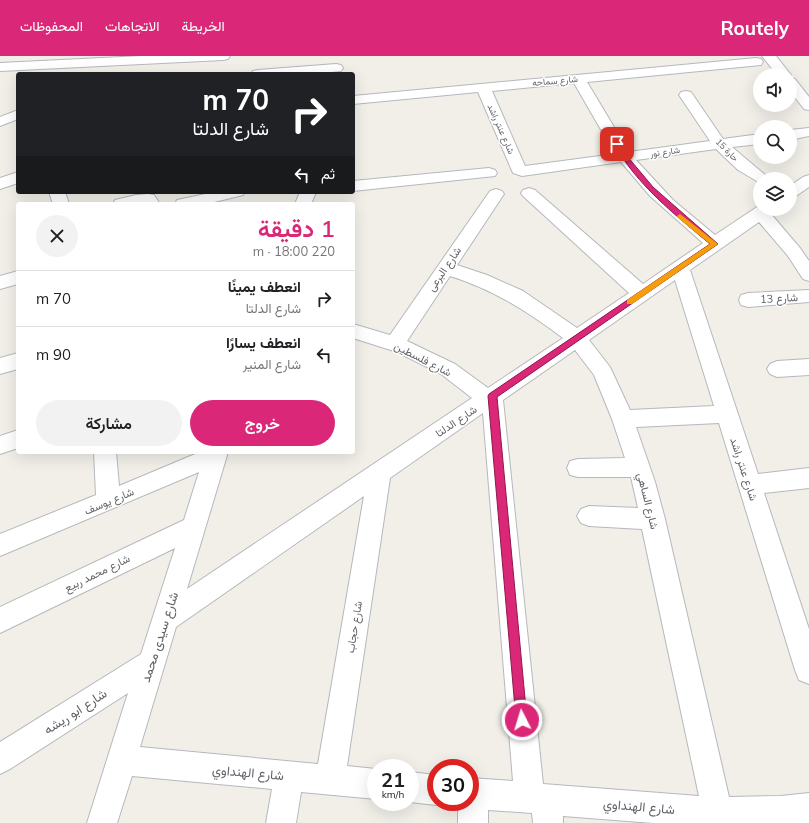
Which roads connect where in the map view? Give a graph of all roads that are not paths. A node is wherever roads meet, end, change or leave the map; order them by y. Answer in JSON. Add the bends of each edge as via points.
{"nodes":[{"id":1,"x":223,"y":56,"type":"edge"},
{"id":2,"x":763,"y":59,"type":"edge"},
{"id":3,"x":26,"y":61,"type":"edge"},
{"id":4,"x":717,"y":61,"type":"edge"},
{"id":5,"x":4,"y":63,"type":"edge"},
{"id":6,"x":336,"y":66,"type":"edge"},
{"id":7,"x":775,"y":68,"type":"edge"},
{"id":8,"x":278,"y":72,"type":"edge"},
{"id":9,"x":578,"y":78,"type":"junction"},
{"id":10,"x":482,"y":87,"type":"junction"},
{"id":11,"x":797,"y":91,"type":"edge"},
{"id":12,"x":686,"y":95,"type":"dead end"},
{"id":13,"x":355,"y":100,"type":"edge"},
{"id":14,"x":809,"y":106,"type":"edge"},
{"id":15,"x":16,"y":115,"type":"edge"},
{"id":16,"x":0,"y":122,"type":"edge"},
{"id":17,"x":809,"y":132,"type":"edge"},
{"id":18,"x":797,"y":134,"type":"edge"},
{"id":19,"x":753,"y":140,"type":"edge"},
{"id":20,"x":719,"y":144,"type":"junction"},
{"id":21,"x":624,"y":157,"type":"junction"},
{"id":22,"x":521,"y":170,"type":"junction"},
{"id":23,"x":489,"y":173,"type":"junction"},
{"id":24,"x":753,"y":173,"type":"edge"},
{"id":25,"x":16,"y":178,"type":"edge"},
{"id":26,"x":809,"y":180,"type":"edge"},
{"id":27,"x":0,"y":184,"type":"edge"},
{"id":28,"x":355,"y":186,"type":"edge"},
{"id":29,"x":797,"y":188,"type":"edge"},
{"id":30,"x":228,"y":194,"type":"edge"},
{"id":31,"x":513,"y":195,"type":"junction"},
{"id":32,"x":130,"y":202,"type":"edge"},
{"id":33,"x":150,"y":202,"type":"edge"},
{"id":34,"x":193,"y":202,"type":"edge"},
{"id":35,"x":757,"y":216,"type":"edge"},
{"id":36,"x":768,"y":216,"type":"edge"},
{"id":37,"x":715,"y":244,"type":"junction"},
{"id":38,"x":445,"y":268,"type":"junction"},
{"id":39,"x":680,"y":268,"type":"junction"},
{"id":40,"x":809,"y":275,"type":"edge"},
{"id":41,"x":642,"y":294,"type":"junction"},
{"id":42,"x":809,"y":296,"type":"edge"},
{"id":43,"x":748,"y":300,"type":"dead end"},
{"id":44,"x":355,"y":332,"type":"edge"},
{"id":45,"x":578,"y":338,"type":"junction"},
{"id":46,"x":394,"y":344,"type":"junction"},
{"id":47,"x":16,"y":362,"type":"edge"},
{"id":48,"x":0,"y":366,"type":"edge"},
{"id":49,"x":809,"y":367,"type":"edge"},
{"id":50,"x":776,"y":369,"type":"dead end"},
{"id":51,"x":490,"y":397,"type":"junction"},
{"id":52,"x":727,"y":414,"type":"junction"},
{"id":53,"x":623,"y":419,"type":"junction"},
{"id":54,"x":16,"y":441,"type":"edge"},
{"id":55,"x":0,"y":445,"type":"edge"},
{"id":56,"x":105,"y":454,"type":"edge"},
{"id":57,"x":215,"y":454,"type":"edge"},
{"id":58,"x":217,"y":454,"type":"edge"},
{"id":59,"x":639,"y":467,"type":"junction"},
{"id":60,"x":578,"y":468,"type":"dead end"},
{"id":61,"x":379,"y":474,"type":"junction"},
{"id":62,"x":809,"y":478,"type":"edge"},
{"id":63,"x":750,"y":485,"type":"junction"},
{"id":64,"x":108,"y":502,"type":"junction"},
{"id":65,"x":589,"y":516,"type":"dead end"},
{"id":66,"x":653,"y":518,"type":"junction"},
{"id":67,"x":194,"y":527,"type":"junction"},
{"id":68,"x":0,"y":545,"type":"edge"},
{"id":69,"x":165,"y":619,"type":"junction"},
{"id":70,"x":0,"y":620,"type":"edge"},
{"id":71,"x":151,"y":663,"type":"junction"},
{"id":72,"x":809,"y":670,"type":"edge"},
{"id":73,"x":0,"y":759,"type":"edge"},
{"id":74,"x":121,"y":760,"type":"junction"},
{"id":75,"x":288,"y":776,"type":"junction"},
{"id":76,"x":330,"y":780,"type":"junction"},
{"id":77,"x":367,"y":783,"type":"edge"},
{"id":78,"x":479,"y":794,"type":"edge"},
{"id":79,"x":541,"y":806,"type":"edge"},
{"id":80,"x":809,"y":808,"type":"edge"},
{"id":81,"x":473,"y":811,"type":"edge"},
{"id":82,"x":719,"y":818,"type":"edge"},
{"id":83,"x":102,"y":823,"type":"edge"},
{"id":84,"x":281,"y":823,"type":"edge"},
{"id":85,"x":474,"y":823,"type":"edge"}],
"edges":[{"from":1,"to":3,"type":"street"},
{"from":2,"to":4,"type":"street","name":"شارع سماحه"},
{"from":2,"to":7,"type":"street"},
{"from":3,"to":5,"type":"street"},
{"from":4,"to":9,"type":"street","name":"شارع سماحه"},
{"from":6,"to":8,"type":"street"},
{"from":9,"to":10,"type":"street","name":"شارع سماحه"},
{"from":9,"to":21,"type":"street"},
{"from":10,"to":13,"type":"street","name":"شارع سماحه"},
{"from":10,"to":22,"type":"street","name":"شارع عنتر راشد"},
{"from":11,"to":14,"type":"street"},
{"from":12,"to":20,"type":"street","name":"حارة 15"},
{"from":15,"to":16,"type":"street"},
{"from":17,"to":18,"type":"street"},
{"from":19,"to":20,"type":"street","name":"شارع نور"},
{"from":20,"to":21,"type":"street","name":"شارع نور"},
{"from":20,"to":24,"type":"street","name":"حارة 15"},
{"from":21,"to":22,"type":"street","name":"شارع نور"},
{"from":21,"to":37,"type":"street","via":[[679,215]]},
{"from":22,"to":23,"type":"street","name":"شارع نور","via":[[503,168]]},
{"from":22,"to":31,"type":"street","name":"شارع عنتر راشد","via":[[533,178],[534,188]]},
{"from":23,"to":28,"type":"street"},
{"from":23,"to":31,"type":"street","via":[[485,178],[485,184],[489,189]]},
{"from":25,"to":27,"type":"street"},
{"from":26,"to":29,"type":"street"},
{"from":30,"to":34,"type":"street"},
{"from":31,"to":38,"type":"street","name":"شارع البرعى"},
{"from":31,"to":41,"type":"street"},
{"from":32,"to":33,"type":"street","via":[[148,199]]},
{"from":35,"to":37,"type":"street","name":"شارع الدلتا"},
{"from":36,"to":40,"type":"street"},
{"from":37,"to":39,"type":"street","name":"شارع الدلتا"},
{"from":38,"to":45,"type":"street","name":"شارع الساهي","via":[[481,279],[516,296]]},
{"from":38,"to":46,"type":"street","name":"شارع البرعى"},
{"from":39,"to":41,"type":"street","name":"شارع الدلتا"},
{"from":39,"to":52,"type":"street","name":"شارع عنتر راشد"},
{"from":41,"to":45,"type":"street","name":"شارع الدلتا"},
{"from":42,"to":43,"type":"street","name":"شارع 13"},
{"from":44,"to":46,"type":"street","name":"شارع فلسطين"},
{"from":45,"to":51,"type":"street","name":"شارع الدلتا"},
{"from":45,"to":53,"type":"street","name":"شارع الساهي","via":[[603,372]]},
{"from":46,"to":51,"type":"street","name":"شارع فلسطين","via":[[448,370]]},
{"from":47,"to":48,"type":"street"},
{"from":49,"to":50,"type":"street"},
{"from":51,"to":61,"type":"street","name":"شارع الدلتا"},
{"from":51,"to":79,"type":"street"},
{"from":52,"to":53,"type":"street"},
{"from":52,"to":63,"type":"street","name":"شارع عنتر راشد"},
{"from":53,"to":59,"type":"street","name":"شارع الساهي"},
{"from":54,"to":55,"type":"street"},
{"from":56,"to":64,"type":"street"},
{"from":57,"to":64,"type":"street","name":"شارع يوسف"},
{"from":58,"to":67,"type":"street","name":"شارع سيدى محمد"},
{"from":59,"to":60,"type":"street"},
{"from":59,"to":66,"type":"street","name":"شارع الساهي"},
{"from":61,"to":69,"type":"street","name":"شارع الدلتا"},
{"from":61,"to":76,"type":"street","name":"شارع حجاب"},
{"from":62,"to":63,"type":"street"},
{"from":63,"to":72,"type":"street","name":"شارع عنتر راشد"},
{"from":64,"to":68,"type":"street","name":"شارع يوسف"},
{"from":65,"to":66,"type":"street"},
{"from":66,"to":82,"type":"street","name":"شارع الساهي"},
{"from":67,"to":69,"type":"street","name":"شارع سيدى محمد"},
{"from":67,"to":70,"type":"street","name":"شارع محمد ربيع"},
{"from":69,"to":71,"type":"street","name":"شارع سيدى محمد"},
{"from":71,"to":73,"type":"street","name":"شارع ابو ريشه"},
{"from":71,"to":74,"type":"street","name":"شارع سيدى محمد"},
{"from":74,"to":75,"type":"street","name":"شارع الهنداوي"},
{"from":74,"to":83,"type":"street","name":"شارع سيدى محمد"},
{"from":75,"to":76,"type":"street","name":"شارع الهنداوي"},
{"from":75,"to":84,"type":"street"},
{"from":76,"to":77,"type":"street","name":"شارع الهنداوي"},
{"from":78,"to":79,"type":"street","name":"شارع الهنداوي"},
{"from":79,"to":82,"type":"street","name":"شارع الهنداوي"},
{"from":80,"to":82,"type":"street","name":"شارع الهنداوي"},
{"from":81,"to":85,"type":"street"}]}
